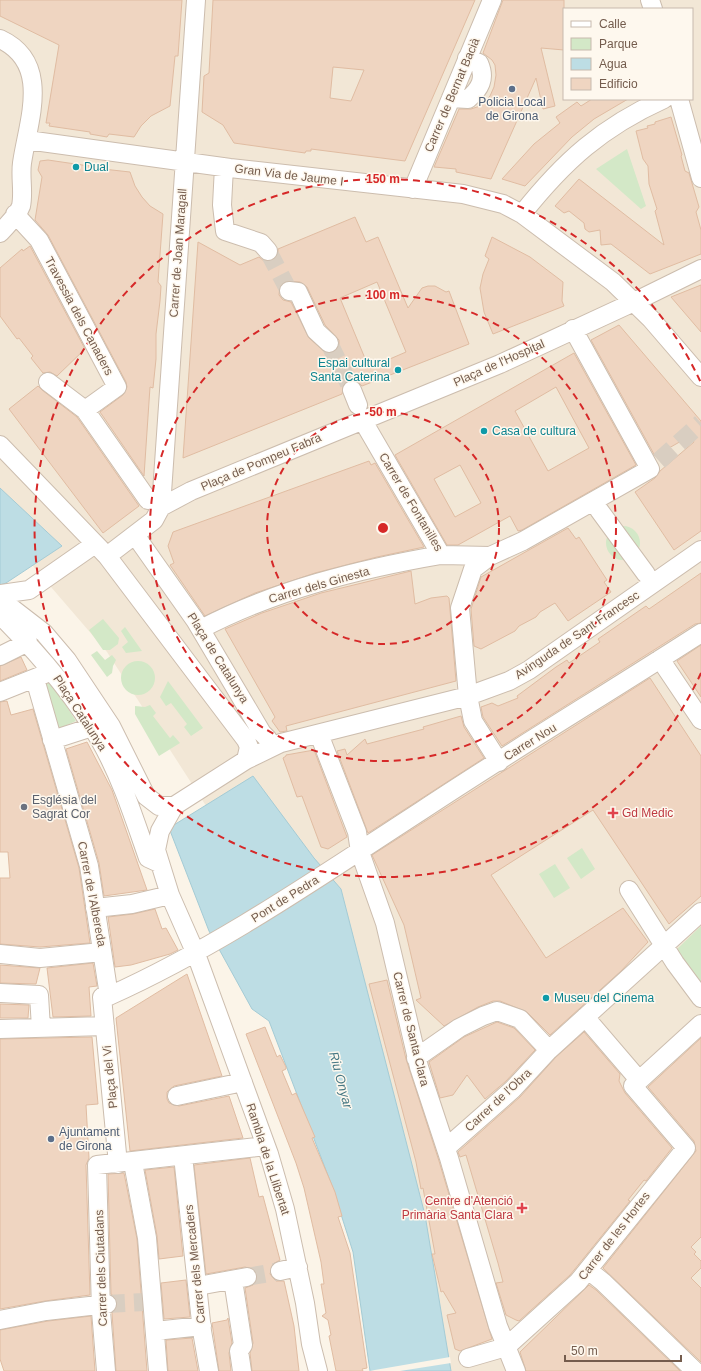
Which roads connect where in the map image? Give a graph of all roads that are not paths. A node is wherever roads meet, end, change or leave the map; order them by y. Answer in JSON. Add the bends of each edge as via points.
{"nodes":[{"id":1,"x":196,"y":0,"type":"edge"},
{"id":2,"x":492,"y":0,"type":"edge"},
{"id":3,"x":0,"y":39,"type":"edge"},
{"id":4,"x":662,"y":100,"type":"edge"},
{"id":5,"x":679,"y":100,"type":"edge"},
{"id":6,"x":27,"y":140,"type":"junction"},
{"id":7,"x":184,"y":162,"type":"junction"},
{"id":8,"x":224,"y":167,"type":"junction"},
{"id":9,"x":701,"y":178,"type":"edge"},
{"id":10,"x":413,"y":189,"type":"junction"},
{"id":11,"x":15,"y":214,"type":"junction"},
{"id":12,"x":522,"y":214,"type":"junction"},
{"id":13,"x":0,"y":233,"type":"edge"},
{"id":14,"x":268,"y":251,"type":"tunnel mouth"},
{"id":15,"x":701,"y":269,"type":"edge"},
{"id":16,"x":289,"y":291,"type":"tunnel mouth"},
{"id":17,"x":634,"y":302,"type":"junction"},
{"id":18,"x":573,"y":329,"type":"junction"},
{"id":19,"x":329,"y":343,"type":"tunnel mouth"},
{"id":20,"x":701,"y":377,"type":"edge"},
{"id":21,"x":48,"y":382,"type":"dead end"},
{"id":22,"x":358,"y":405,"type":"junction"},
{"id":23,"x":85,"y":410,"type":"junction"},
{"id":24,"x":0,"y":445,"type":"edge"},
{"id":25,"x":154,"y":504,"type":"junction"},
{"id":26,"x":599,"y":510,"type":"dead end"},
{"id":27,"x":136,"y":535,"type":"junction"},
{"id":28,"x":101,"y":550,"type":"junction"},
{"id":29,"x":701,"y":550,"type":"edge"},
{"id":30,"x":441,"y":555,"type":"junction"},
{"id":31,"x":490,"y":556,"type":"junction"},
{"id":32,"x":646,"y":574,"type":"dead end"},
{"id":33,"x":29,"y":590,"type":"junction"},
{"id":34,"x":2,"y":606,"type":"edge"},
{"id":35,"x":30,"y":621,"type":"junction"},
{"id":36,"x":201,"y":629,"type":"junction"},
{"id":37,"x":701,"y":633,"type":"edge"},
{"id":38,"x":28,"y":642,"type":"junction"},
{"id":39,"x":0,"y":656,"type":"edge"},
{"id":40,"x":660,"y":659,"type":"junction"},
{"id":41,"x":51,"y":670,"type":"junction"},
{"id":42,"x":35,"y":678,"type":"junction"},
{"id":43,"x":0,"y":692,"type":"edge"},
{"id":44,"x":468,"y":696,"type":"junction"},
{"id":45,"x":696,"y":713,"type":"edge"},
{"id":46,"x":235,"y":724,"type":"junction"},
{"id":47,"x":86,"y":729,"type":"dead end"},
{"id":48,"x":319,"y":734,"type":"junction"},
{"id":49,"x":52,"y":740,"type":"junction"},
{"id":50,"x":274,"y":741,"type":"junction"},
{"id":51,"x":246,"y":760,"type":"junction"},
{"id":52,"x":500,"y":762,"type":"junction"},
{"id":53,"x":136,"y":777,"type":"junction"},
{"id":54,"x":174,"y":806,"type":"junction"},
{"id":55,"x":360,"y":852,"type":"junction"},
{"id":56,"x":158,"y":857,"type":"junction"},
{"id":57,"x":629,"y":890,"type":"dead end"},
{"id":58,"x":170,"y":894,"type":"junction"},
{"id":59,"x":95,"y":908,"type":"junction"},
{"id":60,"x":701,"y":912,"type":"edge"},
{"id":61,"x":664,"y":946,"type":"junction"},
{"id":62,"x":102,"y":952,"type":"junction"},
{"id":63,"x":0,"y":954,"type":"edge"},
{"id":64,"x":196,"y":954,"type":"junction"},
{"id":65,"x":0,"y":993,"type":"edge"},
{"id":66,"x":109,"y":996,"type":"junction"},
{"id":67,"x":701,"y":998,"type":"edge"},
{"id":68,"x":585,"y":1018,"type":"junction"},
{"id":69,"x":701,"y":1024,"type":"edge"},
{"id":70,"x":105,"y":1026,"type":"junction"},
{"id":71,"x":41,"y":1028,"type":"junction"},
{"id":72,"x":0,"y":1029,"type":"edge"},
{"id":73,"x":549,"y":1050,"type":"junction"},
{"id":74,"x":416,"y":1058,"type":"junction"},
{"id":75,"x":243,"y":1082,"type":"junction"},
{"id":76,"x":636,"y":1083,"type":"junction"},
{"id":77,"x":177,"y":1096,"type":"dead end"},
{"id":78,"x":266,"y":1146,"type":"junction"},
{"id":79,"x":446,"y":1148,"type":"junction"},
{"id":80,"x":183,"y":1156,"type":"junction"},
{"id":81,"x":124,"y":1163,"type":"junction"},
{"id":82,"x":298,"y":1267,"type":"junction"},
{"id":83,"x":588,"y":1270,"type":"junction"},
{"id":84,"x":280,"y":1271,"type":"tunnel mouth"},
{"id":85,"x":198,"y":1286,"type":"junction"},
{"id":86,"x":104,"y":1304,"type":"junction"},
{"id":87,"x":0,"y":1320,"type":"edge"},
{"id":88,"x":202,"y":1326,"type":"junction"},
{"id":89,"x":155,"y":1331,"type":"junction"},
{"id":90,"x":506,"y":1347,"type":"junction"},
{"id":91,"x":468,"y":1358,"type":"dead end"},
{"id":92,"x":106,"y":1371,"type":"edge"},
{"id":93,"x":158,"y":1371,"type":"edge"},
{"id":94,"x":209,"y":1371,"type":"edge"},
{"id":95,"x":242,"y":1371,"type":"edge"},
{"id":96,"x":318,"y":1371,"type":"edge"},
{"id":97,"x":516,"y":1371,"type":"edge"},
{"id":98,"x":695,"y":1371,"type":"edge"}],
"edges":[{"from":1,"to":7,"type":"street","name":"Carrer de Joan Maragall"},
{"from":2,"to":10,"type":"street","name":"Carrer de Bernat Bacià"},
{"from":3,"to":6,"type":"street","via":[[11,44],[26,62],[34,84]]},
{"from":4,"to":12,"type":"street","via":[[626,118],[579,151],[559,169]]},
{"from":5,"to":9,"type":"street"},
{"from":6,"to":7,"type":"street","name":"Gran Via de Jaume I"},
{"from":6,"to":11,"type":"street","via":[[22,164],[21,207]]},
{"from":7,"to":8,"type":"street","name":"Gran Via de Jaume I"},
{"from":7,"to":25,"type":"street","name":"Carrer de Joan Maragall"},
{"from":8,"to":10,"type":"street","name":"Gran Via de Jaume I"},
{"from":8,"to":14,"type":"street","via":[[222,205],[225,231],[261,243]]},
{"from":10,"to":12,"type":"street","name":"Gran Via de Jaume I","via":[[470,195],[502,204]]},
{"from":11,"to":13,"type":"street"},
{"from":11,"to":23,"type":"street","name":"Travessia dels Canaders","via":[[39,240],[117,387]]},
{"from":12,"to":17,"type":"street","name":"Gran Via de Jaume I","via":[[613,282]]},
{"from":15,"to":17,"type":"street","name":"Plaça de l'Hospital"},
{"from":16,"to":19,"type":"street","via":[[298,292],[316,331]]},
{"from":17,"to":18,"type":"street","name":"Plaça de l'Hospital"},
{"from":17,"to":20,"type":"street","name":"Gran Via de Jaume I"},
{"from":18,"to":22,"type":"street","name":"Plaça de l'Hospital","via":[[500,364]]},
{"from":18,"to":31,"type":"street","via":[[650,469],[523,541]]},
{"from":21,"to":23,"type":"street"},
{"from":22,"to":25,"type":"street","name":"Plaça de Pompeu Fabra","via":[[191,491]]},
{"from":22,"to":30,"type":"street","name":"Carrer de Fontanilles"},
{"from":23,"to":25,"type":"street"},
{"from":24,"to":28,"type":"street","name":"Plaça de Catalunya"},
{"from":25,"to":27,"type":"street","via":[[154,520]]},
{"from":26,"to":32,"type":"street"},
{"from":27,"to":28,"type":"street"},
{"from":27,"to":36,"type":"street","name":"Plaça de Catalunya"},
{"from":28,"to":33,"type":"street"},
{"from":28,"to":46,"type":"street","name":"Plaça de Catalunya"},
{"from":29,"to":44,"type":"street","name":"Avinguda de Sant Francesc","via":[[529,670],[503,684]]},
{"from":30,"to":31,"type":"street","name":"Carrer de Fontanilles"},
{"from":30,"to":36,"type":"street","name":"Carrer dels Ginesta","via":[[301,588]]},
{"from":31,"to":44,"type":"street","via":[[473,570],[460,608]]},
{"from":33,"to":34,"type":"street"},
{"from":33,"to":35,"type":"street","via":[[25,607]]},
{"from":34,"to":35,"type":"street"},
{"from":34,"to":38,"type":"street","name":"Plaça Catalunya"},
{"from":35,"to":53,"type":"street","via":[[57,647],[83,682],[111,726]]},
{"from":36,"to":50,"type":"street","name":"Plaça de Catalunya","via":[[262,733]]},
{"from":37,"to":40,"type":"street","name":"Carrer Nou"},
{"from":38,"to":39,"type":"street"},
{"from":38,"to":41,"type":"street","name":"Plaça Catalunya"},
{"from":40,"to":45,"type":"street"},
{"from":40,"to":52,"type":"street","name":"Carrer Nou"},
{"from":41,"to":42,"type":"street"},
{"from":41,"to":56,"type":"street","name":"Plaça Catalunya","via":[[100,740],[122,786],[148,858]]},
{"from":42,"to":43,"type":"street"},
{"from":42,"to":49,"type":"street","name":"Carrer de l'Albereda"},
{"from":44,"to":48,"type":"street","name":"Avinguda de Sant Francesc"},
{"from":44,"to":52,"type":"street","via":[[473,721]]},
{"from":46,"to":50,"type":"street"},
{"from":46,"to":51,"type":"street","name":"Plaça de Catalunya","via":[[249,747]]},
{"from":47,"to":49,"type":"street"},
{"from":48,"to":50,"type":"street","name":"Avinguda de Sant Francesc"},
{"from":48,"to":55,"type":"street","name":"Carrer de Santa Clara","via":[[357,832]]},
{"from":49,"to":59,"type":"street","name":"Carrer de l'Albereda","via":[[89,866]]},
{"from":50,"to":51,"type":"street"},
{"from":51,"to":54,"type":"street"},
{"from":52,"to":55,"type":"street","name":"Carrer Nou"},
{"from":53,"to":54,"type":"street","via":[[152,802],[159,806]]},
{"from":53,"to":56,"type":"street"},
{"from":54,"to":56,"type":"street","via":[[160,831]]},
{"from":55,"to":64,"type":"street","name":"Pont de Pedra"},
{"from":55,"to":74,"type":"street","name":"Carrer de Santa Clara","via":[[385,923]]},
{"from":56,"to":58,"type":"street"},
{"from":57,"to":61,"type":"street"},
{"from":58,"to":59,"type":"street","via":[[132,904]]},
{"from":58,"to":64,"type":"street"},
{"from":59,"to":62,"type":"street","name":"Carrer de l'Albereda"},
{"from":60,"to":61,"type":"street","name":"Carrer de l'Obra"},
{"from":61,"to":67,"type":"street"},
{"from":61,"to":68,"type":"street","name":"Carrer de l'Obra"},
{"from":62,"to":63,"type":"street","via":[[40,958]]},
{"from":62,"to":66,"type":"street","name":"Carrer de l'Albereda"},
{"from":64,"to":66,"type":"street","name":"Pont de Pedra"},
{"from":64,"to":75,"type":"street","name":"Rambla de la Llibertat"},
{"from":65,"to":71,"type":"street","via":[[39,995]]},
{"from":66,"to":70,"type":"street","name":"Plaça del Vi","via":[[102,997]]},
{"from":68,"to":73,"type":"street","name":"Carrer de l'Obra"},
{"from":68,"to":76,"type":"street","name":"Carrer de les Hortes"},
{"from":69,"to":76,"type":"street"},
{"from":70,"to":71,"type":"street"},
{"from":70,"to":81,"type":"street","name":"Plaça del Vi"},
{"from":71,"to":72,"type":"street"},
{"from":73,"to":74,"type":"street","via":[[520,1019],[497,1012],[459,1028]]},
{"from":73,"to":79,"type":"street","name":"Carrer de l'Obra","via":[[513,1089]]},
{"from":74,"to":79,"type":"street","name":"Carrer de Santa Clara"},
{"from":75,"to":77,"type":"street"},
{"from":75,"to":78,"type":"street","name":"Rambla de la Llibertat"},
{"from":76,"to":83,"type":"street","name":"Carrer de les Hortes","via":[[681,1153]]},
{"from":78,"to":80,"type":"street"},
{"from":78,"to":82,"type":"street","name":"Rambla de la Llibertat","via":[[286,1209]]},
{"from":79,"to":90,"type":"street","name":"Carrer de Santa Clara"},
{"from":80,"to":81,"type":"street"},
{"from":80,"to":85,"type":"street","name":"Carrer dels Mercaders"},
{"from":81,"to":86,"type":"street","name":"Carrer dels Ciutadans","via":[[97,1165]]},
{"from":81,"to":89,"type":"street","name":"Plaça del Vi","via":[[134,1168],[146,1238],[148,1301]]},
{"from":82,"to":84,"type":"street"},
{"from":82,"to":96,"type":"street","name":"Rambla de la Llibertat"},
{"from":83,"to":90,"type":"street","name":"Carrer de les Hortes"},
{"from":83,"to":98,"type":"street"},
{"from":85,"to":88,"type":"street","name":"Carrer dels Mercaders"},
{"from":85,"to":95,"type":"street","via":[[240,1279],[244,1345],[239,1351]]},
{"from":86,"to":87,"type":"street"},
{"from":86,"to":92,"type":"street","name":"Carrer dels Ciutadans"},
{"from":88,"to":89,"type":"street"},
{"from":88,"to":94,"type":"street","name":"Carrer dels Mercaders"},
{"from":89,"to":93,"type":"street","name":"Plaça del Vi"},
{"from":90,"to":91,"type":"street","name":"Carrer de les Hortes"},
{"from":90,"to":97,"type":"street","name":"Carrer de Santa Clara"}]}
